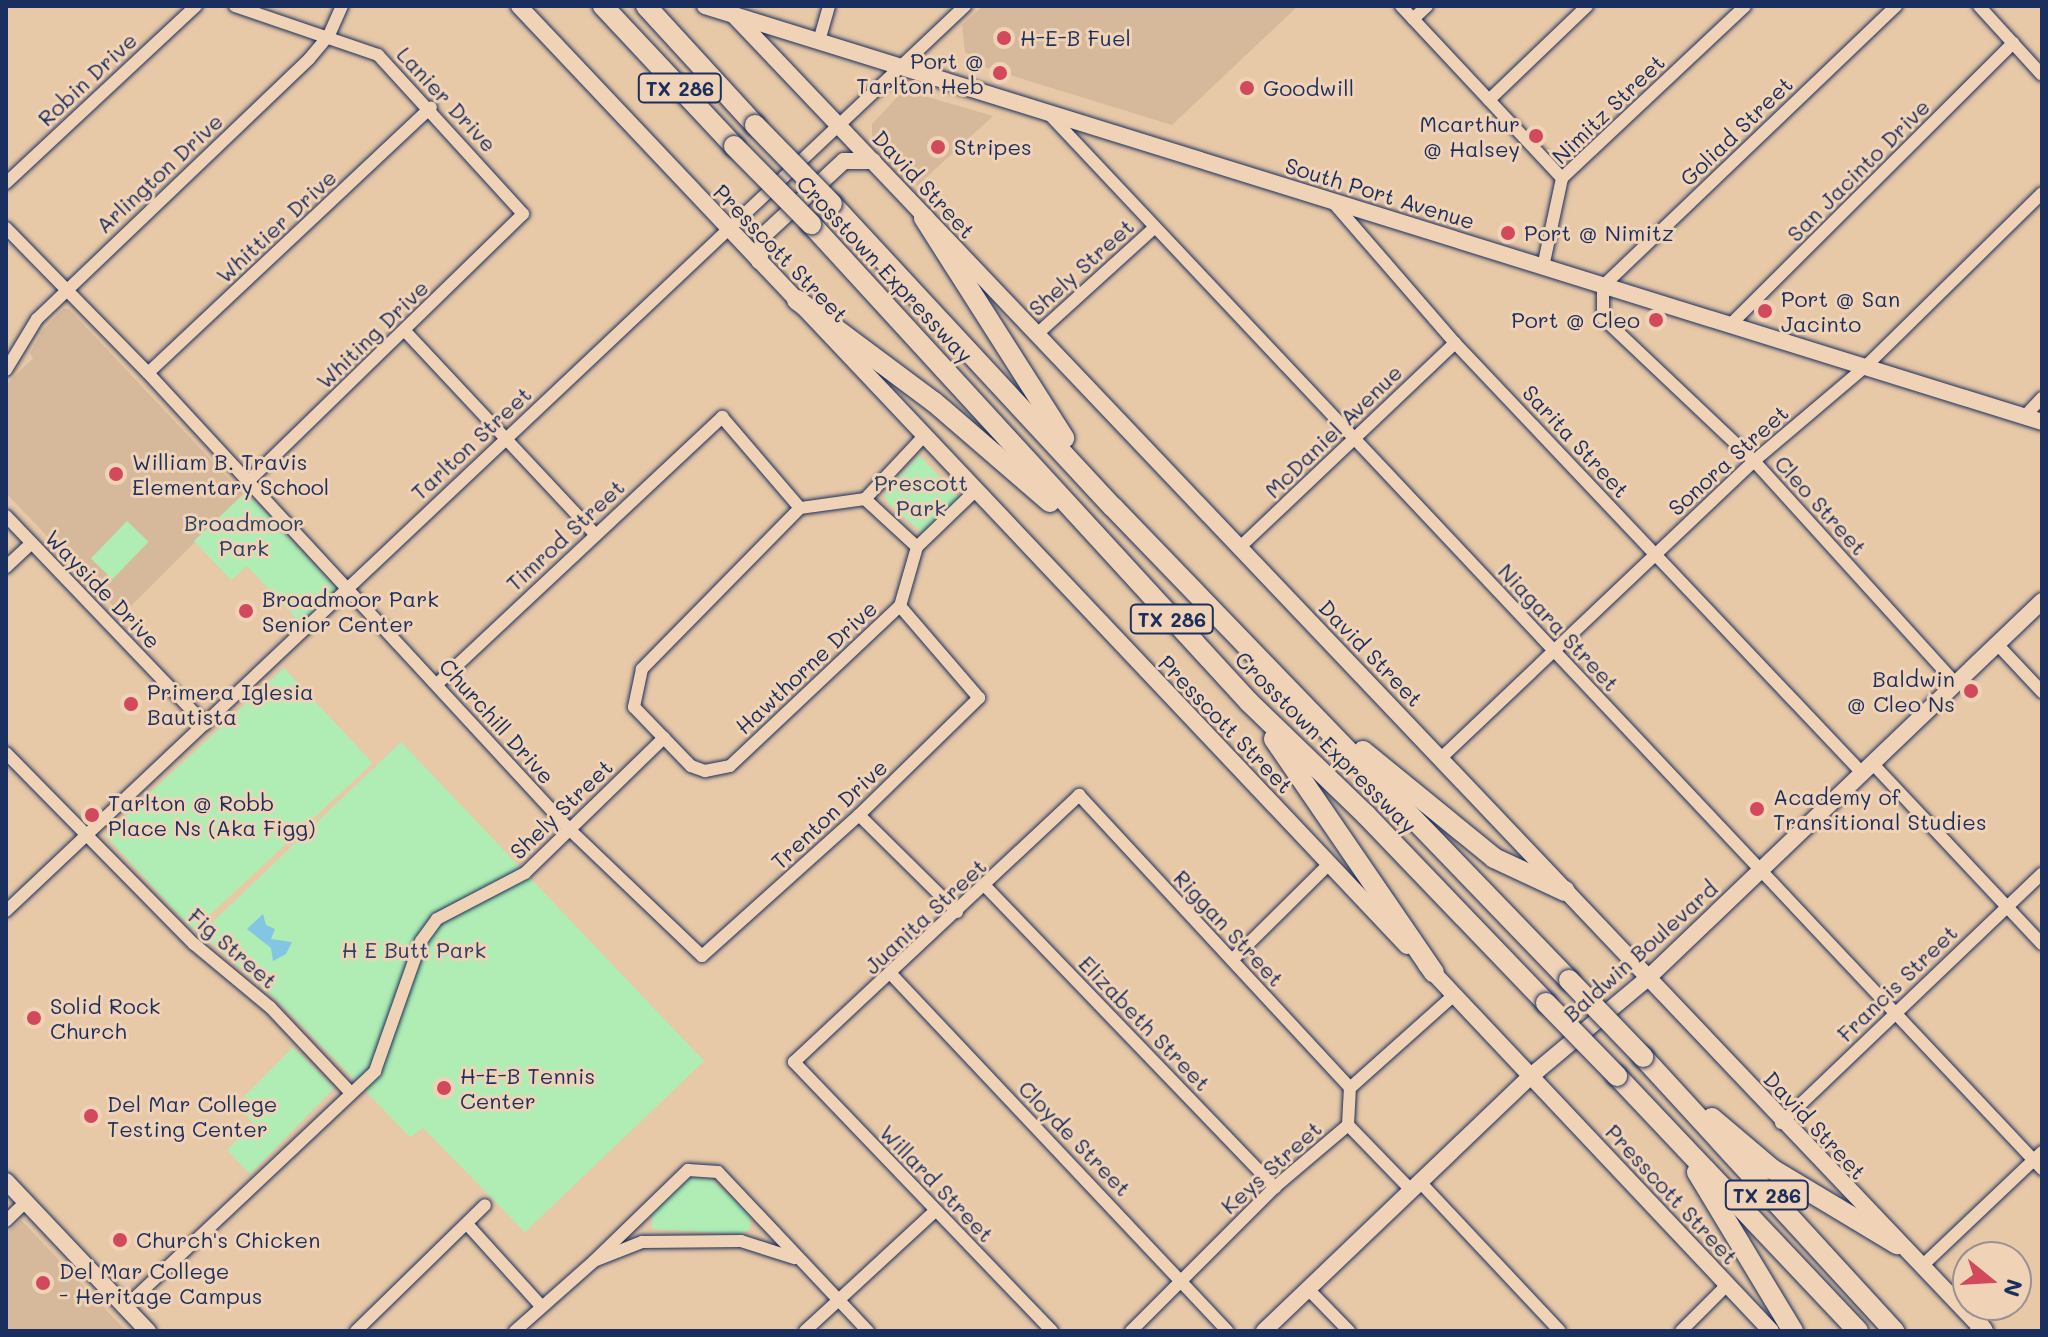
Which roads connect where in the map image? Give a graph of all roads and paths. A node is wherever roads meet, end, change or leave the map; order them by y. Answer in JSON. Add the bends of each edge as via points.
{"nodes":[{"id":1,"x":196,"y":6,"type":"edge"},
{"id":2,"x":235,"y":6,"type":"edge"},
{"id":3,"x":342,"y":6,"type":"edge"},
{"id":4,"x":519,"y":6,"type":"edge"},
{"id":5,"x":603,"y":6,"type":"edge"},
{"id":6,"x":646,"y":6,"type":"edge"},
{"id":7,"x":705,"y":6,"type":"edge"},
{"id":8,"x":829,"y":6,"type":"edge"},
{"id":9,"x":965,"y":6,"type":"edge"},
{"id":10,"x":1401,"y":6,"type":"edge"},
{"id":11,"x":1427,"y":6,"type":"edge"},
{"id":12,"x":1587,"y":6,"type":"edge"},
{"id":13,"x":1745,"y":6,"type":"edge"},
{"id":14,"x":1896,"y":6,"type":"edge"},
{"id":15,"x":1979,"y":6,"type":"edge"},
{"id":16,"x":729,"y":10,"type":"edge"},
{"id":17,"x":1413,"y":19,"type":"junction"},
{"id":18,"x":329,"y":35,"type":"junction"},
{"id":19,"x":819,"y":41,"type":"junction"},
{"id":20,"x":2013,"y":43,"type":"junction"},
{"id":21,"x":901,"y":67,"type":"junction"},
{"id":22,"x":2042,"y":75,"type":"edge"},
{"id":23,"x":1489,"y":100,"type":"junction"},
{"id":24,"x":431,"y":107,"type":"junction"},
{"id":25,"x":1047,"y":112,"type":"junction"},
{"id":26,"x":839,"y":125,"type":"junction"},
{"id":27,"x":873,"y":161,"type":"junction"},
{"id":28,"x":1562,"y":178,"type":"junction"},
{"id":29,"x":6,"y":183,"type":"edge"},
{"id":30,"x":2042,"y":193,"type":"edge"},
{"id":31,"x":1332,"y":201,"type":"junction"},
{"id":32,"x":523,"y":214,"type":"joint"},
{"id":33,"x":924,"y":218,"type":"junction"},
{"id":34,"x":6,"y":228,"type":"edge"},
{"id":35,"x":1153,"y":229,"type":"junction"},
{"id":36,"x":729,"y":231,"type":"junction"},
{"id":37,"x":759,"y":261,"type":"junction"},
{"id":38,"x":1543,"y":267,"type":"junction"},
{"id":39,"x":1603,"y":286,"type":"junction"},
{"id":40,"x":64,"y":290,"type":"junction"},
{"id":41,"x":797,"y":300,"type":"junction"},
{"id":42,"x":1730,"y":325,"type":"junction"},
{"id":43,"x":405,"y":331,"type":"junction"},
{"id":44,"x":1036,"y":335,"type":"junction"},
{"id":45,"x":1455,"y":343,"type":"junction"},
{"id":46,"x":1865,"y":367,"type":"junction"},
{"id":47,"x":6,"y":370,"type":"edge"},
{"id":48,"x":148,"y":373,"type":"junction"},
{"id":49,"x":2042,"y":398,"type":"edge"},
{"id":50,"x":2024,"y":417,"type":"junction"},
{"id":51,"x":2042,"y":422,"type":"edge"},
{"id":52,"x":507,"y":436,"type":"junction"},
{"id":53,"x":923,"y":437,"type":"junction"},
{"id":54,"x":1353,"y":440,"type":"junction"},
{"id":55,"x":1754,"y":461,"type":"junction"},
{"id":56,"x":247,"y":482,"type":"junction"},
{"id":57,"x":974,"y":492,"type":"junction"},
{"id":58,"x":865,"y":499,"type":"junction"},
{"id":59,"x":1108,"y":500,"type":"junction"},
{"id":60,"x":800,"y":508,"type":"junction"},
{"id":61,"x":6,"y":516,"type":"edge"},
{"id":62,"x":595,"y":534,"type":"junction"},
{"id":63,"x":32,"y":543,"type":"junction"},
{"id":64,"x":917,"y":547,"type":"junction"},
{"id":65,"x":1239,"y":548,"type":"junction"},
{"id":66,"x":1654,"y":554,"type":"junction"},
{"id":67,"x":1119,"y":561,"type":"junction"},
{"id":68,"x":6,"y":567,"type":"edge"},
{"id":69,"x":347,"y":588,"type":"junction"},
{"id":70,"x":2042,"y":601,"type":"edge"},
{"id":71,"x":900,"y":606,"type":"junction"},
{"id":72,"x":1997,"y":644,"type":"junction"},
{"id":73,"x":1554,"y":650,"type":"junction"},
{"id":74,"x":1955,"y":683,"type":"junction"},
{"id":75,"x":437,"y":684,"type":"junction"},
{"id":76,"x":2042,"y":692,"type":"edge"},
{"id":77,"x":1292,"y":694,"type":"junction"},
{"id":78,"x":1249,"y":702,"type":"junction"},
{"id":79,"x":205,"y":724,"type":"junction"},
{"id":80,"x":664,"y":738,"type":"junction"},
{"id":81,"x":6,"y":753,"type":"edge"},
{"id":82,"x":1441,"y":758,"type":"junction"},
{"id":83,"x":1867,"y":768,"type":"junction"},
{"id":84,"x":1079,"y":795,"type":"joint"},
{"id":85,"x":859,"y":815,"type":"junction"},
{"id":86,"x":569,"y":829,"type":"junction"},
{"id":87,"x":87,"y":836,"type":"junction"},
{"id":88,"x":1329,"y":864,"type":"junction"},
{"id":89,"x":1760,"y":871,"type":"junction"},
{"id":90,"x":2042,"y":874,"type":"edge"},
{"id":91,"x":986,"y":887,"type":"junction"},
{"id":92,"x":1565,"y":891,"type":"junction"},
{"id":93,"x":2006,"y":905,"type":"junction"},
{"id":94,"x":6,"y":911,"type":"edge"},
{"id":95,"x":957,"y":912,"type":"junction"},
{"id":96,"x":2042,"y":944,"type":"edge"},
{"id":97,"x":702,"y":956,"type":"joint"},
{"id":98,"x":1232,"y":960,"type":"junction"},
{"id":99,"x":1434,"y":973,"type":"junction"},
{"id":100,"x":891,"y":974,"type":"junction"},
{"id":101,"x":1649,"y":977,"type":"junction"},
{"id":102,"x":1454,"y":995,"type":"junction"},
{"id":103,"x":1894,"y":1013,"type":"junction"},
{"id":104,"x":794,"y":1062,"type":"joint"},
{"id":105,"x":1648,"y":1062,"type":"junction"},
{"id":106,"x":1531,"y":1076,"type":"junction"},
{"id":107,"x":1350,"y":1088,"type":"junction"},
{"id":108,"x":351,"y":1093,"type":"junction"},
{"id":109,"x":1781,"y":1123,"type":"junction"},
{"id":110,"x":1348,"y":1125,"type":"junction"},
{"id":111,"x":1676,"y":1138,"type":"junction"},
{"id":112,"x":2039,"y":1161,"type":"edge"},
{"id":113,"x":6,"y":1181,"type":"edge"},
{"id":114,"x":1416,"y":1186,"type":"junction"},
{"id":115,"x":1275,"y":1187,"type":"junction"},
{"id":116,"x":26,"y":1202,"type":"junction"},
{"id":117,"x":485,"y":1205,"type":"dead end"},
{"id":118,"x":935,"y":1211,"type":"junction"},
{"id":119,"x":6,"y":1221,"type":"edge"},
{"id":120,"x":467,"y":1224,"type":"junction"},
{"id":121,"x":1897,"y":1244,"type":"junction"},
{"id":122,"x":798,"y":1259,"type":"junction"},
{"id":123,"x":594,"y":1261,"type":"junction"},
{"id":124,"x":1922,"y":1266,"type":"junction"},
{"id":125,"x":1182,"y":1279,"type":"junction"},
{"id":126,"x":1727,"y":1285,"type":"junction"},
{"id":127,"x":1308,"y":1289,"type":"junction"},
{"id":128,"x":838,"y":1298,"type":"junction"},
{"id":129,"x":541,"y":1306,"type":"junction"},
{"id":130,"x":125,"y":1307,"type":"junction"},
{"id":131,"x":1982,"y":1330,"type":"edge"},
{"id":132,"x":148,"y":1331,"type":"edge"},
{"id":133,"x":356,"y":1331,"type":"edge"},
{"id":134,"x":515,"y":1331,"type":"edge"},
{"id":135,"x":805,"y":1331,"type":"edge"},
{"id":136,"x":868,"y":1331,"type":"edge"},
{"id":137,"x":1052,"y":1331,"type":"edge"},
{"id":138,"x":1131,"y":1331,"type":"edge"},
{"id":139,"x":1228,"y":1331,"type":"edge"},
{"id":140,"x":1264,"y":1331,"type":"edge"},
{"id":141,"x":1349,"y":1331,"type":"edge"},
{"id":142,"x":1560,"y":1331,"type":"edge"},
{"id":143,"x":1681,"y":1331,"type":"edge"},
{"id":144,"x":1771,"y":1331,"type":"edge"},
{"id":145,"x":1793,"y":1331,"type":"edge"},
{"id":146,"x":1858,"y":1331,"type":"edge"},
{"id":147,"x":1894,"y":1331,"type":"edge"}],
"edges":[{"from":1,"to":29,"type":"street","name":"Robin Drive"},
{"from":2,"to":18,"type":"street","name":"Lanier Drive"},
{"from":3,"to":18,"type":"street","name":"Arlington Drive"},
{"from":4,"to":36,"type":"main road","name":"Presscott Street"},
{"from":5,"to":67,"type":"highway","name":"Crosstown Expressway","number":"TX 286","bridge":true},
{"from":6,"to":59,"type":"highway","name":"Crosstown Expressway","number":"TX 286","bridge":true},
{"from":7,"to":16,"type":"main road","name":"South Port Avenue"},
{"from":8,"to":19,"type":"street"},
{"from":9,"to":21,"type":"street","name":"Tarlton Street"},
{"from":10,"to":17,"type":"street"},
{"from":11,"to":17,"type":"street"},
{"from":12,"to":23,"type":"street"},
{"from":13,"to":28,"type":"street","name":"Nimitz Street"},
{"from":14,"to":39,"type":"street","name":"Goliad Street"},
{"from":15,"to":20,"type":"street"},
{"from":16,"to":19,"type":"main road","name":"South Port Avenue"},
{"from":16,"to":26,"type":"main road","name":"David Street"},
{"from":17,"to":23,"type":"street"},
{"from":18,"to":24,"type":"street","name":"Lanier Drive","via":[[378,55]]},
{"from":18,"to":40,"type":"street","name":"Arlington Drive"},
{"from":19,"to":21,"type":"main road","name":"South Port Avenue"},
{"from":20,"to":22,"type":"street"},
{"from":20,"to":42,"type":"street","name":"San Jacinto Drive"},
{"from":21,"to":25,"type":"main road","name":"South Port Avenue"},
{"from":21,"to":26,"type":"street","name":"Tarlton Street"},
{"from":23,"to":28,"type":"street"},
{"from":24,"to":32,"type":"street","name":"Lanier Drive"},
{"from":24,"to":48,"type":"street","name":"Whittier Drive"},
{"from":25,"to":31,"type":"main road","name":"South Port Avenue"},
{"from":25,"to":35,"type":"street","name":"Niagara Street"},
{"from":26,"to":27,"type":"main road","name":"David Street"},
{"from":26,"to":36,"type":"street","name":"Tarlton Street"},
{"from":27,"to":33,"type":"main road","name":"David Street"},
{"from":27,"to":37,"type":"main road","via":[[844,161],[764,235]]},
{"from":28,"to":38,"type":"street","name":"Nimitz Street"},
{"from":30,"to":46,"type":"street","name":"Sonora Street"},
{"from":31,"to":38,"type":"main road","name":"South Port Avenue"},
{"from":31,"to":45,"type":"street","name":"Sarita Street"},
{"from":32,"to":43,"type":"street","name":"Whiting Drive"},
{"from":33,"to":44,"type":"main road","name":"David Street"},
{"from":33,"to":59,"type":"highway","via":[[1020,375]]},
{"from":34,"to":40,"type":"street","name":"Churchill Drive"},
{"from":35,"to":44,"type":"street","name":"Shely Street"},
{"from":35,"to":54,"type":"street","name":"Niagara Street"},
{"from":36,"to":37,"type":"main road","name":"Presscott Street"},
{"from":36,"to":52,"type":"street","name":"Tarlton Street"},
{"from":37,"to":41,"type":"main road","name":"Presscott Street"},
{"from":38,"to":39,"type":"main road","name":"South Port Avenue"},
{"from":39,"to":42,"type":"main road","name":"South Port Avenue"},
{"from":39,"to":55,"type":"street","name":"Cleo Street","via":[[1603,318]]},
{"from":40,"to":47,"type":"street","name":"Arlington Drive","via":[[37,319]]},
{"from":40,"to":48,"type":"street","name":"Churchill Drive"},
{"from":41,"to":53,"type":"main road","name":"Presscott Street"},
{"from":41,"to":67,"type":"highway","via":[[934,402]]},
{"from":42,"to":46,"type":"main road","name":"South Port Avenue"},
{"from":43,"to":52,"type":"street"},
{"from":43,"to":56,"type":"street","name":"Whiting Drive"},
{"from":44,"to":65,"type":"main road","name":"David Street"},
{"from":45,"to":54,"type":"street","name":"McDaniel Avenue"},
{"from":45,"to":66,"type":"street","name":"Sarita Street"},
{"from":46,"to":50,"type":"main road","name":"South Port Avenue"},
{"from":46,"to":55,"type":"street","name":"Sonora Street"},
{"from":48,"to":56,"type":"street","name":"Churchill Drive"},
{"from":49,"to":50,"type":"street"},
{"from":50,"to":51,"type":"main road","name":"South Port Avenue"},
{"from":52,"to":62,"type":"street"},
{"from":52,"to":69,"type":"street","name":"Tarlton Street"},
{"from":53,"to":57,"type":"main road","name":"Presscott Street"},
{"from":53,"to":58,"type":"street"},
{"from":54,"to":65,"type":"street","name":"McDaniel Avenue"},
{"from":54,"to":73,"type":"street","name":"Niagara Street"},
{"from":55,"to":66,"type":"street","name":"Sonora Street"},
{"from":55,"to":74,"type":"street","name":"Cleo Street"},
{"from":56,"to":69,"type":"street","name":"Churchill Drive"},
{"from":57,"to":64,"type":"street","name":"Hawthorne Drive"},
{"from":57,"to":88,"type":"main road","name":"Presscott Street"},
{"from":58,"to":60,"type":"street"},
{"from":58,"to":64,"type":"street"},
{"from":59,"to":77,"type":"highway","name":"Crosstown Expressway","number":"TX 286"},
{"from":60,"to":62,"type":"street","name":"Timrod Street","via":[[722,417]]},
{"from":60,"to":80,"type":"street","via":[[642,669],[634,707]]},
{"from":61,"to":63,"type":"street","name":"Wayside Drive"},
{"from":62,"to":75,"type":"street","name":"Timrod Street"},
{"from":63,"to":68,"type":"street"},
{"from":63,"to":79,"type":"street","name":"Wayside Drive"},
{"from":64,"to":71,"type":"street","name":"Hawthorne Drive"},
{"from":65,"to":82,"type":"main road","name":"David Street"},
{"from":66,"to":73,"type":"street","name":"Sonora Street"},
{"from":66,"to":83,"type":"street","name":"Sarita Street"},
{"from":67,"to":78,"type":"highway","name":"Crosstown Expressway","number":"TX 286"},
{"from":69,"to":75,"type":"street","name":"Churchill Drive"},
{"from":69,"to":79,"type":"street","name":"Tarlton Street"},
{"from":70,"to":72,"type":"main road","name":"Baldwin Boulevard"},
{"from":71,"to":80,"type":"street","name":"Hawthorne Drive","via":[[730,766],[705,771],[691,766]]},
{"from":71,"to":85,"type":"street","name":"Trenton Drive","via":[[979,698]]},
{"from":72,"to":74,"type":"main road","name":"Baldwin Boulevard"},
{"from":72,"to":76,"type":"street"},
{"from":73,"to":82,"type":"street","name":"Sonora Street"},
{"from":73,"to":89,"type":"street","name":"Niagara Street"},
{"from":74,"to":83,"type":"main road","name":"Baldwin Boulevard"},
{"from":75,"to":86,"type":"street","name":"Churchill Drive"},
{"from":77,"to":92,"type":"highway","via":[[1494,858]]},
{"from":77,"to":105,"type":"highway","name":"Crosstown Expressway","number":"TX 286","bridge":true},
{"from":78,"to":99,"type":"highway"},
{"from":78,"to":111,"type":"highway","name":"Crosstown Expressway","number":"TX 286","bridge":true,"via":[[1366,815]]},
{"from":79,"to":87,"type":"street","name":"Tarlton Street"},
{"from":80,"to":86,"type":"street","name":"Shely Street"},
{"from":81,"to":87,"type":"street","name":"Fig Street"},
{"from":82,"to":92,"type":"main road","name":"David Street"},
{"from":83,"to":89,"type":"main road","name":"Baldwin Boulevard"},
{"from":83,"to":93,"type":"street","name":"Sarita Street"},
{"from":84,"to":91,"type":"street","name":"Juanita Street"},
{"from":84,"to":98,"type":"street","name":"Riggan Street"},
{"from":85,"to":95,"type":"street"},
{"from":85,"to":97,"type":"street","name":"Trenton Drive"},
{"from":86,"to":97,"type":"street","name":"Churchill Drive"},
{"from":86,"to":108,"type":"street","name":"Shely Street","via":[[525,873],[437,919],[421,941],[375,1071]]},
{"from":87,"to":94,"type":"street","name":"Tarlton Street"},
{"from":87,"to":108,"type":"street","name":"Fig Street","via":[[227,976],[270,1007]]},
{"from":88,"to":98,"type":"street"},
{"from":88,"to":99,"type":"main road","name":"Presscott Street"},
{"from":89,"to":101,"type":"main road","name":"Baldwin Boulevard"},
{"from":89,"to":103,"type":"street","name":"Niagara Street"},
{"from":90,"to":93,"type":"street","name":"Francis Street"},
{"from":91,"to":95,"type":"street","name":"Juanita Street"},
{"from":91,"to":115,"type":"street","name":"Elizabeth Street"},
{"from":92,"to":101,"type":"main road","name":"David Street"},
{"from":93,"to":96,"type":"street","name":"Sarita Street"},
{"from":93,"to":103,"type":"street","name":"Francis Street"},
{"from":95,"to":100,"type":"street","name":"Juanita Street"},
{"from":98,"to":107,"type":"street","name":"Riggan Street"},
{"from":99,"to":102,"type":"main road","name":"Presscott Street"},
{"from":100,"to":104,"type":"street","name":"Juanita Street"},
{"from":100,"to":125,"type":"street","name":"Cloyde Street"},
{"from":101,"to":106,"type":"main road","name":"Baldwin Boulevard"},
{"from":101,"to":109,"type":"main road","name":"David Street"},
{"from":102,"to":106,"type":"main road","name":"Presscott Street"},
{"from":102,"to":107,"type":"street"},
{"from":103,"to":109,"type":"street","name":"Francis Street"},
{"from":103,"to":112,"type":"street","name":"Niagara Street"},
{"from":104,"to":118,"type":"street","name":"Willard Street"},
{"from":105,"to":121,"type":"highway","via":[[1772,1169]]},
{"from":105,"to":147,"type":"highway","name":"Crosstown Expressway","number":"TX 286"},
{"from":106,"to":114,"type":"main road","name":"Baldwin Boulevard"},
{"from":106,"to":126,"type":"main road","name":"Presscott Street"},
{"from":107,"to":110,"type":"street","name":"Keys Street"},
{"from":108,"to":130,"type":"street","name":"Shely Street"},
{"from":109,"to":121,"type":"main road","name":"David Street"},
{"from":110,"to":114,"type":"street"},
{"from":110,"to":115,"type":"street","name":"Keys Street"},
{"from":111,"to":145,"type":"highway"},
{"from":111,"to":146,"type":"highway","name":"Crosstown Expressway","number":"TX 286"},
{"from":112,"to":124,"type":"street"},
{"from":113,"to":116,"type":"main road"},
{"from":114,"to":127,"type":"main road","name":"Baldwin Boulevard"},
{"from":114,"to":142,"type":"street"},
{"from":115,"to":125,"type":"street","name":"Keys Street"},
{"from":116,"to":119,"type":"street"},
{"from":116,"to":130,"type":"main road"},
{"from":117,"to":120,"type":"street"},
{"from":118,"to":128,"type":"street"},
{"from":118,"to":137,"type":"street","name":"Willard Street"},
{"from":120,"to":129,"type":"street"},
{"from":120,"to":133,"type":"street"},
{"from":121,"to":124,"type":"main road","name":"David Street"},
{"from":122,"to":123,"type":"street","via":[[741,1241],[693,1238],[642,1242]]},
{"from":122,"to":123,"type":"street","via":[[718,1172],[703,1168],[688,1170]]},
{"from":122,"to":128,"type":"street"},
{"from":123,"to":129,"type":"street"},
{"from":124,"to":131,"type":"main road","name":"David Street"},
{"from":125,"to":138,"type":"street","name":"Keys Street"},
{"from":125,"to":139,"type":"street","name":"Cloyde Street"},
{"from":126,"to":143,"type":"street"},
{"from":126,"to":144,"type":"main road","name":"Presscott Street"},
{"from":127,"to":140,"type":"main road","name":"Baldwin Boulevard"},
{"from":127,"to":141,"type":"street"},
{"from":128,"to":135,"type":"street"},
{"from":128,"to":136,"type":"street"},
{"from":129,"to":134,"type":"street"},
{"from":130,"to":132,"type":"main road"}]}
